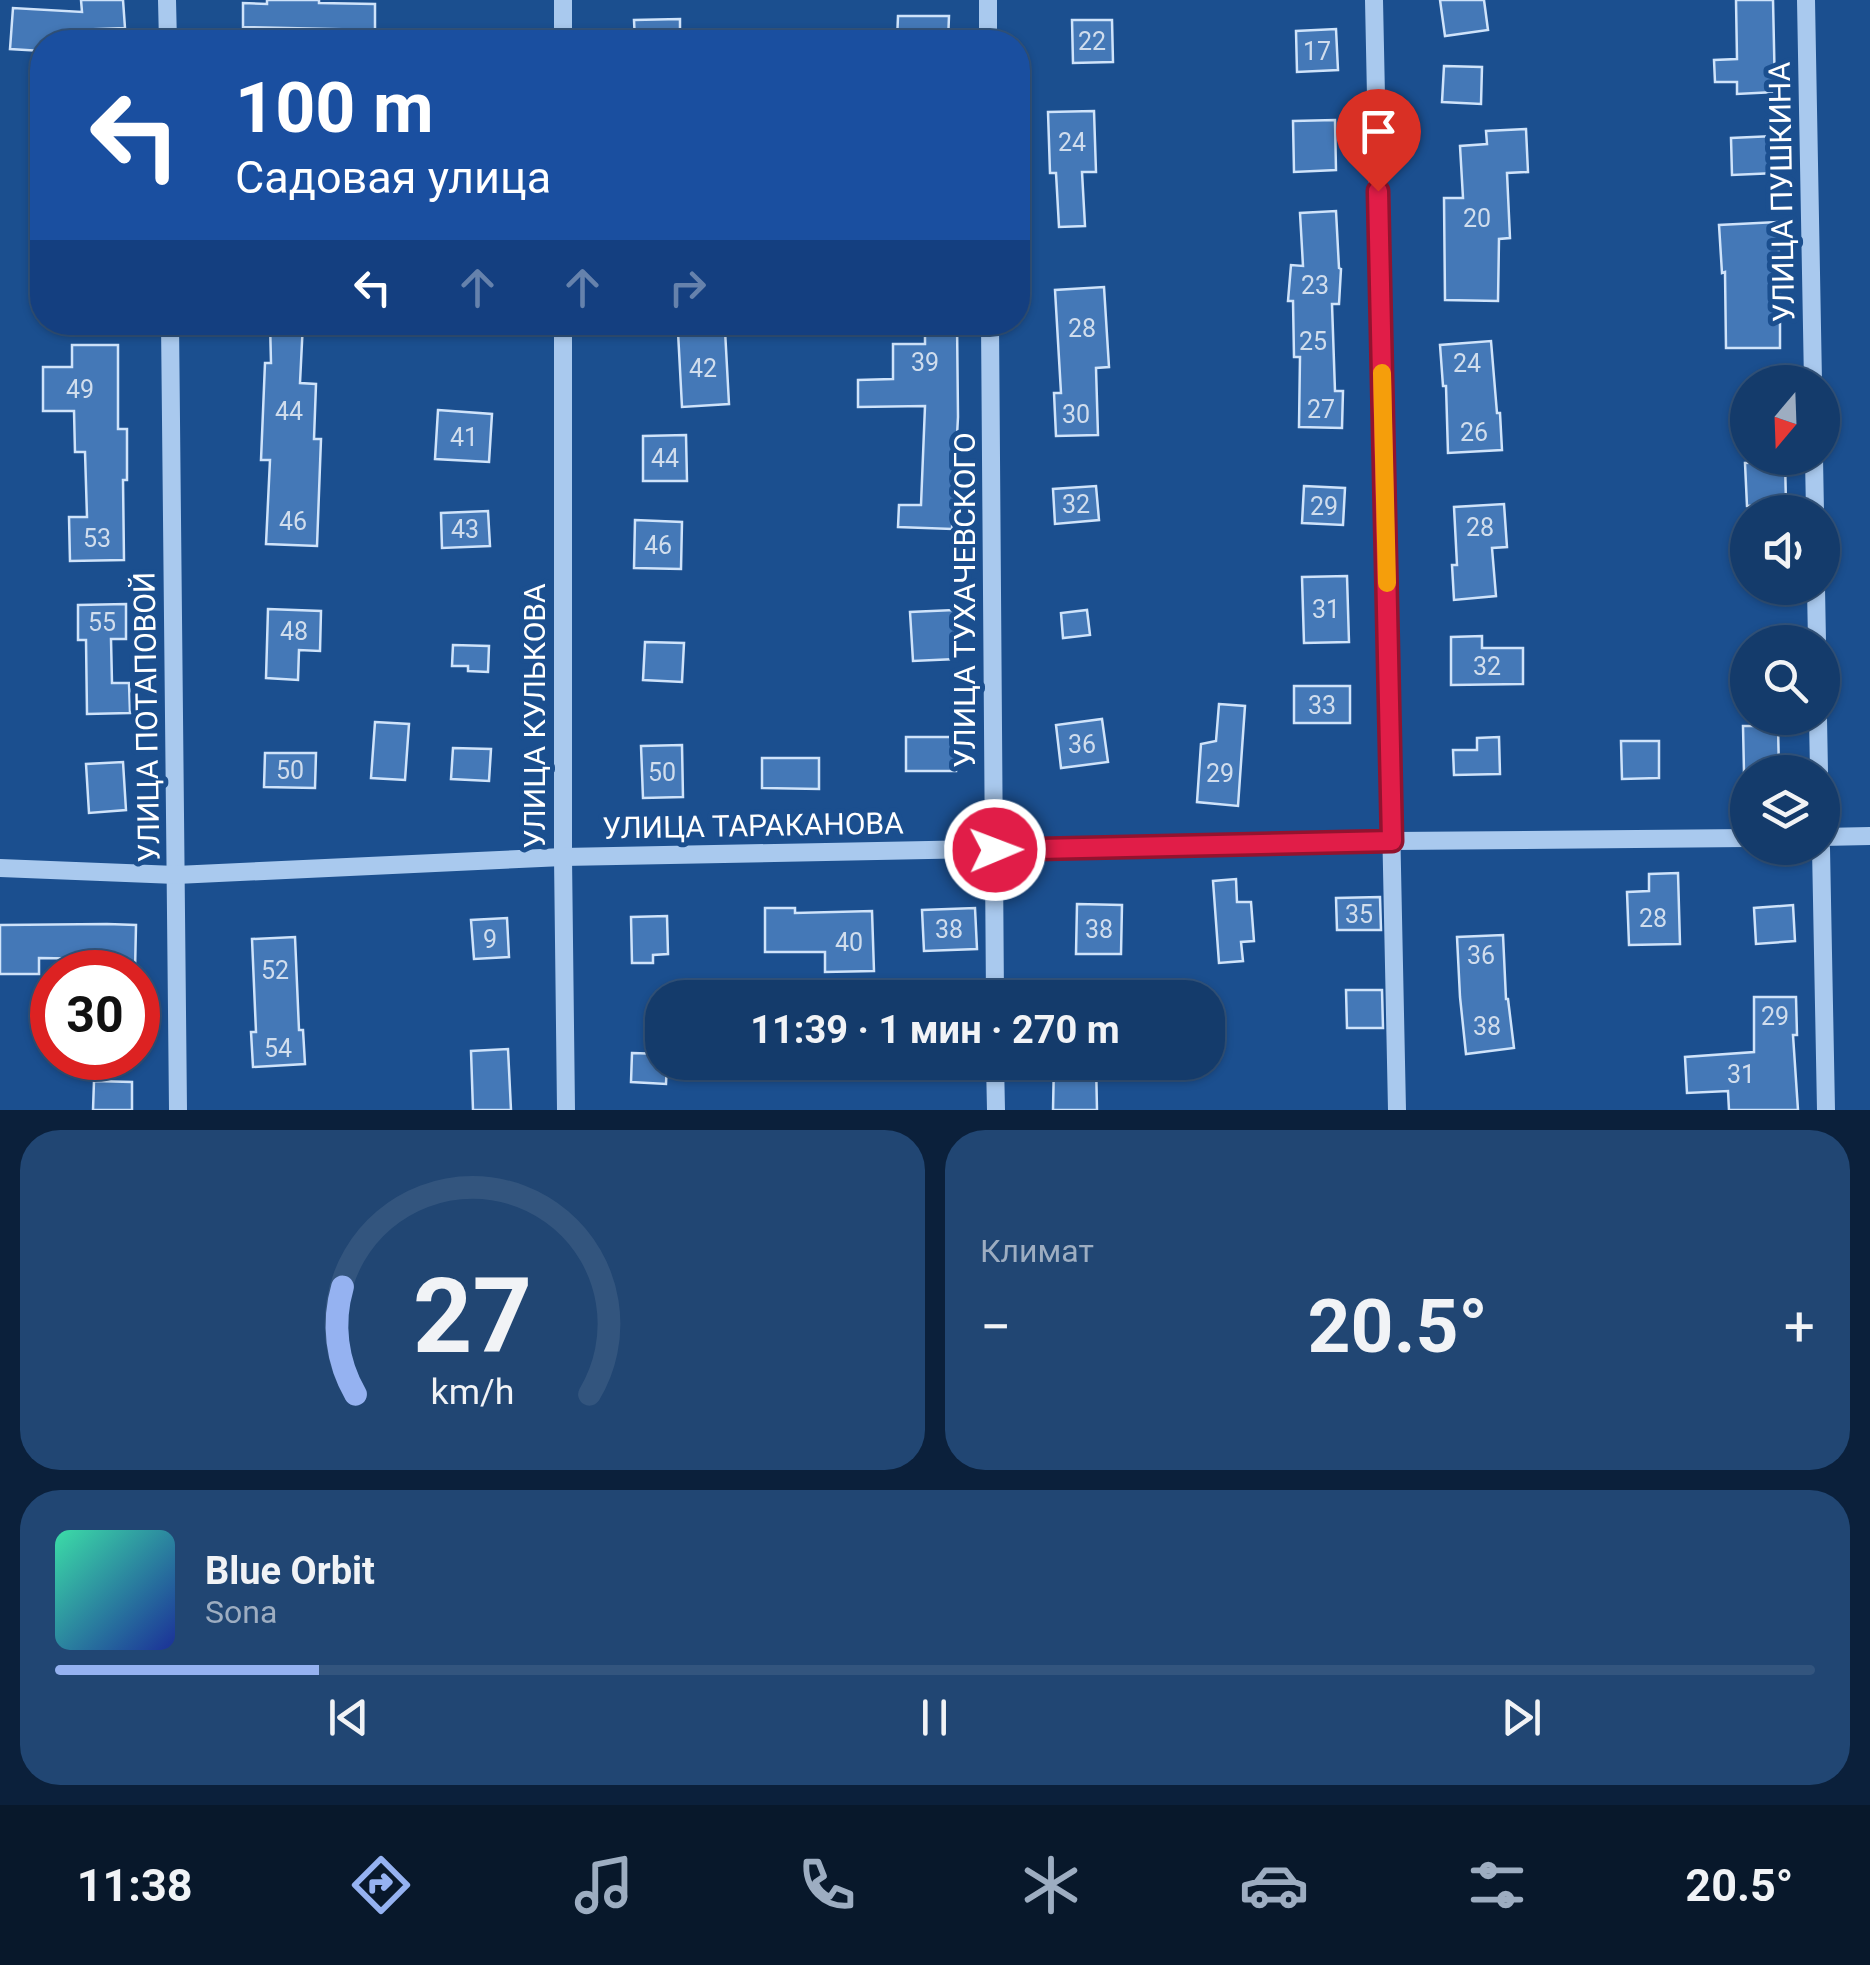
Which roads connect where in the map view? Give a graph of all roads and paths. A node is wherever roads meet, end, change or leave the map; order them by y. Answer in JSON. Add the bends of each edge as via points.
{"nodes":[{"id":1,"x":168,"y":0,"type":"edge"},
{"id":2,"x":563,"y":0,"type":"edge"},
{"id":3,"x":988,"y":0,"type":"edge"},
{"id":4,"x":1374,"y":0,"type":"edge"},
{"id":5,"x":1806,"y":0,"type":"edge"},
{"id":6,"x":168,"y":30,"type":"edge"},
{"id":7,"x":563,"y":30,"type":"edge"},
{"id":8,"x":988,"y":30,"type":"edge"},
{"id":9,"x":170,"y":335,"type":"edge"},
{"id":10,"x":563,"y":335,"type":"edge"},
{"id":11,"x":990,"y":335,"type":"edge"},
{"id":12,"x":1813,"y":365,"type":"edge"},
{"id":13,"x":1870,"y":836,"type":"edge"},
{"id":14,"x":1840,"y":837,"type":"edge"},
{"id":15,"x":1730,"y":838,"type":"edge"},
{"id":16,"x":1392,"y":841,"type":"junction"},
{"id":17,"x":995,"y":850,"type":"junction"},
{"id":18,"x":562,"y":857,"type":"junction"},
{"id":19,"x":1821,"y":865,"type":"edge"},
{"id":20,"x":0,"y":868,"type":"edge"},
{"id":21,"x":176,"y":875,"type":"junction"},
{"id":22,"x":995,"y":980,"type":"edge"},
{"id":23,"x":996,"y":1080,"type":"edge"},
{"id":24,"x":178,"y":1110,"type":"edge"},
{"id":25,"x":566,"y":1110,"type":"edge"},
{"id":26,"x":996,"y":1110,"type":"edge"},
{"id":27,"x":1397,"y":1110,"type":"edge"},
{"id":28,"x":1826,"y":1110,"type":"edge"}],
"edges":[{"from":1,"to":6,"type":"street"},
{"from":2,"to":7,"type":"street"},
{"from":3,"to":8,"type":"street"},
{"from":4,"to":16,"type":"street"},
{"from":5,"to":12,"type":"street","name":"УЛИЦА ПУШКИНА"},
{"from":9,"to":21,"type":"street","name":"УЛИЦА ПОТАПОВОЙ"},
{"from":10,"to":18,"type":"street","name":"УЛИЦА КУЛЬКОВА"},
{"from":11,"to":17,"type":"street","name":"УЛИЦА ТУХАЧЕВСКОГО"},
{"from":13,"to":14,"type":"street"},
{"from":15,"to":16,"type":"street","name":"УЛИЦА ТАРАКАНОВА"},
{"from":16,"to":17,"type":"street","name":"УЛИЦА ТАРАКАНОВА"},
{"from":16,"to":27,"type":"street"},
{"from":17,"to":18,"type":"street","name":"УЛИЦА ТАРАКАНОВА"},
{"from":17,"to":22,"type":"street","name":"УЛИЦА ТУХАЧЕВСКОГО"},
{"from":18,"to":21,"type":"street","name":"УЛИЦА ТАРАКАНОВА"},
{"from":18,"to":25,"type":"street","name":"УЛИЦА КУЛЬКОВА"},
{"from":19,"to":28,"type":"street"},
{"from":20,"to":21,"type":"street","name":"УЛИЦА ТАРАКАНОВА"},
{"from":21,"to":24,"type":"street","name":"УЛИЦА ПОТАПОВОЙ"},
{"from":23,"to":26,"type":"street"}]}
